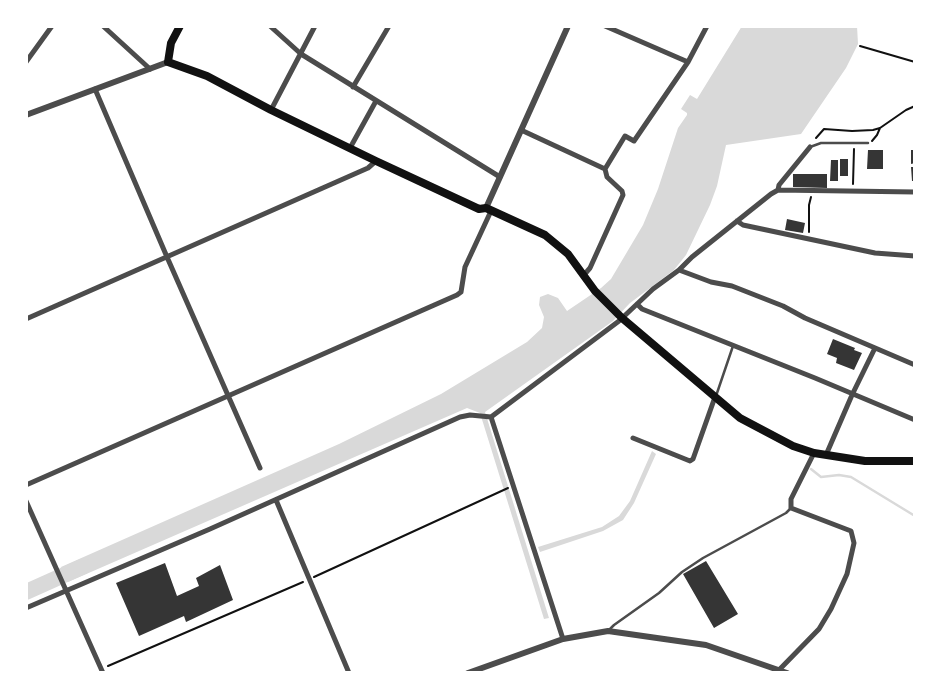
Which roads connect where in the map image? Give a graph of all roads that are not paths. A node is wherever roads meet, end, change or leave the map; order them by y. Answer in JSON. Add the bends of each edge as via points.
{"nodes":[{"id":1,"x":52,"y":26,"type":"edge"},
{"id":2,"x":103,"y":26,"type":"edge"},
{"id":3,"x":180,"y":26,"type":"edge"},
{"id":4,"x":270,"y":26,"type":"edge"},
{"id":5,"x":315,"y":26,"type":"edge"},
{"id":6,"x":389,"y":26,"type":"edge"},
{"id":7,"x":568,"y":26,"type":"edge"},
{"id":8,"x":605,"y":26,"type":"edge"},
{"id":9,"x":707,"y":26,"type":"edge"},
{"id":10,"x":301,"y":54,"type":"junction"},
{"id":11,"x":26,"y":62,"type":"edge"},
{"id":12,"x":168,"y":62,"type":"junction"},
{"id":13,"x":688,"y":62,"type":"junction"},
{"id":14,"x":150,"y":69,"type":"junction"},
{"id":15,"x":353,"y":87,"type":"junction"},
{"id":16,"x":95,"y":89,"type":"junction"},
{"id":17,"x":376,"y":101,"type":"junction"},
{"id":18,"x":271,"y":110,"type":"junction"},
{"id":19,"x":26,"y":115,"type":"edge"},
{"id":20,"x":521,"y":130,"type":"junction"},
{"id":21,"x":868,"y":143,"type":"road end"},
{"id":22,"x":810,"y":146,"type":"joint"},
{"id":23,"x":350,"y":148,"type":"junction"},
{"id":24,"x":376,"y":161,"type":"junction"},
{"id":25,"x":605,"y":169,"type":"junction"},
{"id":26,"x":500,"y":177,"type":"junction"},
{"id":27,"x":778,"y":190,"type":"junction"},
{"id":28,"x":915,"y":192,"type":"edge"},
{"id":29,"x":489,"y":209,"type":"junction"},
{"id":30,"x":737,"y":221,"type":"junction"},
{"id":31,"x":915,"y":256,"type":"edge"},
{"id":32,"x":167,"y":257,"type":"junction"},
{"id":33,"x":680,"y":270,"type":"junction"},
{"id":34,"x":583,"y":276,"type":"junction"},
{"id":35,"x":636,"y":304,"type":"junction"},
{"id":36,"x":621,"y":317,"type":"junction"},
{"id":37,"x":26,"y":320,"type":"edge"},
{"id":38,"x":733,"y":346,"type":"junction"},
{"id":39,"x":875,"y":348,"type":"junction"},
{"id":40,"x":915,"y":365,"type":"edge"},
{"id":41,"x":228,"y":395,"type":"junction"},
{"id":42,"x":852,"y":395,"type":"junction"},
{"id":43,"x":715,"y":398,"type":"junction"},
{"id":44,"x":491,"y":417,"type":"junction"},
{"id":45,"x":915,"y":420,"type":"edge"},
{"id":46,"x":633,"y":438,"type":"dead end"},
{"id":47,"x":814,"y":454,"type":"junction"},
{"id":48,"x":826,"y":455,"type":"junction"},
{"id":49,"x":915,"y":461,"type":"edge"},
{"id":50,"x":260,"y":468,"type":"dead end"},
{"id":51,"x":26,"y":484,"type":"edge"},
{"id":52,"x":276,"y":500,"type":"junction"},
{"id":53,"x":26,"y":501,"type":"edge"},
{"id":54,"x":791,"y":508,"type":"junction"},
{"id":55,"x":65,"y":589,"type":"junction"},
{"id":56,"x":26,"y":608,"type":"edge"},
{"id":57,"x":608,"y":631,"type":"junction"},
{"id":58,"x":563,"y":639,"type":"junction"},
{"id":59,"x":779,"y":670,"type":"junction"},
{"id":60,"x":103,"y":673,"type":"edge"},
{"id":61,"x":349,"y":673,"type":"edge"},
{"id":62,"x":468,"y":673,"type":"edge"},
{"id":63,"x":787,"y":673,"type":"edge"}],
"edges":[{"from":1,"to":11,"type":"street"},
{"from":2,"to":14,"type":"street"},
{"from":3,"to":12,"type":"main road","via":[[171,42]]},
{"from":4,"to":10,"type":"street"},
{"from":5,"to":10,"type":"street"},
{"from":6,"to":15,"type":"street"},
{"from":7,"to":20,"type":"street"},
{"from":8,"to":13,"type":"street"},
{"from":9,"to":13,"type":"street"},
{"from":10,"to":15,"type":"street"},
{"from":10,"to":18,"type":"street"},
{"from":12,"to":14,"type":"street"},
{"from":12,"to":18,"type":"main road","via":[[207,76]]},
{"from":13,"to":25,"type":"street","via":[[634,141],[626,136]]},
{"from":14,"to":16,"type":"street"},
{"from":15,"to":17,"type":"street"},
{"from":16,"to":19,"type":"street"},
{"from":16,"to":32,"type":"street"},
{"from":17,"to":23,"type":"street"},
{"from":17,"to":26,"type":"street"},
{"from":18,"to":23,"type":"main road"},
{"from":20,"to":25,"type":"street"},
{"from":20,"to":26,"type":"street"},
{"from":21,"to":22,"type":"lane","via":[[821,142]]},
{"from":22,"to":27,"type":"street"},
{"from":23,"to":24,"type":"main road"},
{"from":24,"to":29,"type":"main road","via":[[479,209]]},
{"from":24,"to":32,"type":"street","via":[[368,168]]},
{"from":25,"to":34,"type":"street","via":[[607,177],[622,190],[623,195],[590,268]]},
{"from":26,"to":29,"type":"street"},
{"from":27,"to":28,"type":"street"},
{"from":27,"to":30,"type":"street"},
{"from":29,"to":34,"type":"main road","via":[[545,235],[568,254]]},
{"from":29,"to":41,"type":"street","via":[[457,295]]},
{"from":30,"to":31,"type":"street","via":[[875,253]]},
{"from":30,"to":33,"type":"street"},
{"from":32,"to":37,"type":"street"},
{"from":32,"to":41,"type":"street"},
{"from":33,"to":35,"type":"street"},
{"from":33,"to":39,"type":"street","via":[[783,306]]},
{"from":34,"to":36,"type":"main road"},
{"from":35,"to":36,"type":"street"},
{"from":35,"to":38,"type":"street"},
{"from":36,"to":43,"type":"main road"},
{"from":36,"to":44,"type":"street"},
{"from":38,"to":42,"type":"street"},
{"from":38,"to":43,"type":"lane"},
{"from":39,"to":40,"type":"street"},
{"from":39,"to":42,"type":"street"},
{"from":41,"to":50,"type":"street"},
{"from":41,"to":51,"type":"street"},
{"from":42,"to":45,"type":"street"},
{"from":42,"to":48,"type":"street"},
{"from":43,"to":46,"type":"street","via":[[690,461]]},
{"from":43,"to":47,"type":"main road","via":[[749,423]]},
{"from":44,"to":52,"type":"street","via":[[460,417]]},
{"from":44,"to":58,"type":"street"},
{"from":47,"to":48,"type":"main road"},
{"from":47,"to":54,"type":"street","via":[[791,499]]},
{"from":48,"to":49,"type":"main road","via":[[865,461]]},
{"from":52,"to":55,"type":"street"},
{"from":52,"to":61,"type":"street"},
{"from":53,"to":55,"type":"street"},
{"from":54,"to":57,"type":"lane","via":[[682,572],[660,593]]},
{"from":54,"to":59,"type":"street","via":[[851,531],[854,543],[847,574],[831,609],[819,628]]},
{"from":55,"to":56,"type":"street"},
{"from":55,"to":60,"type":"street"},
{"from":57,"to":58,"type":"street"},
{"from":57,"to":59,"type":"street","via":[[706,645]]},
{"from":58,"to":62,"type":"street"},
{"from":59,"to":63,"type":"street"}]}
